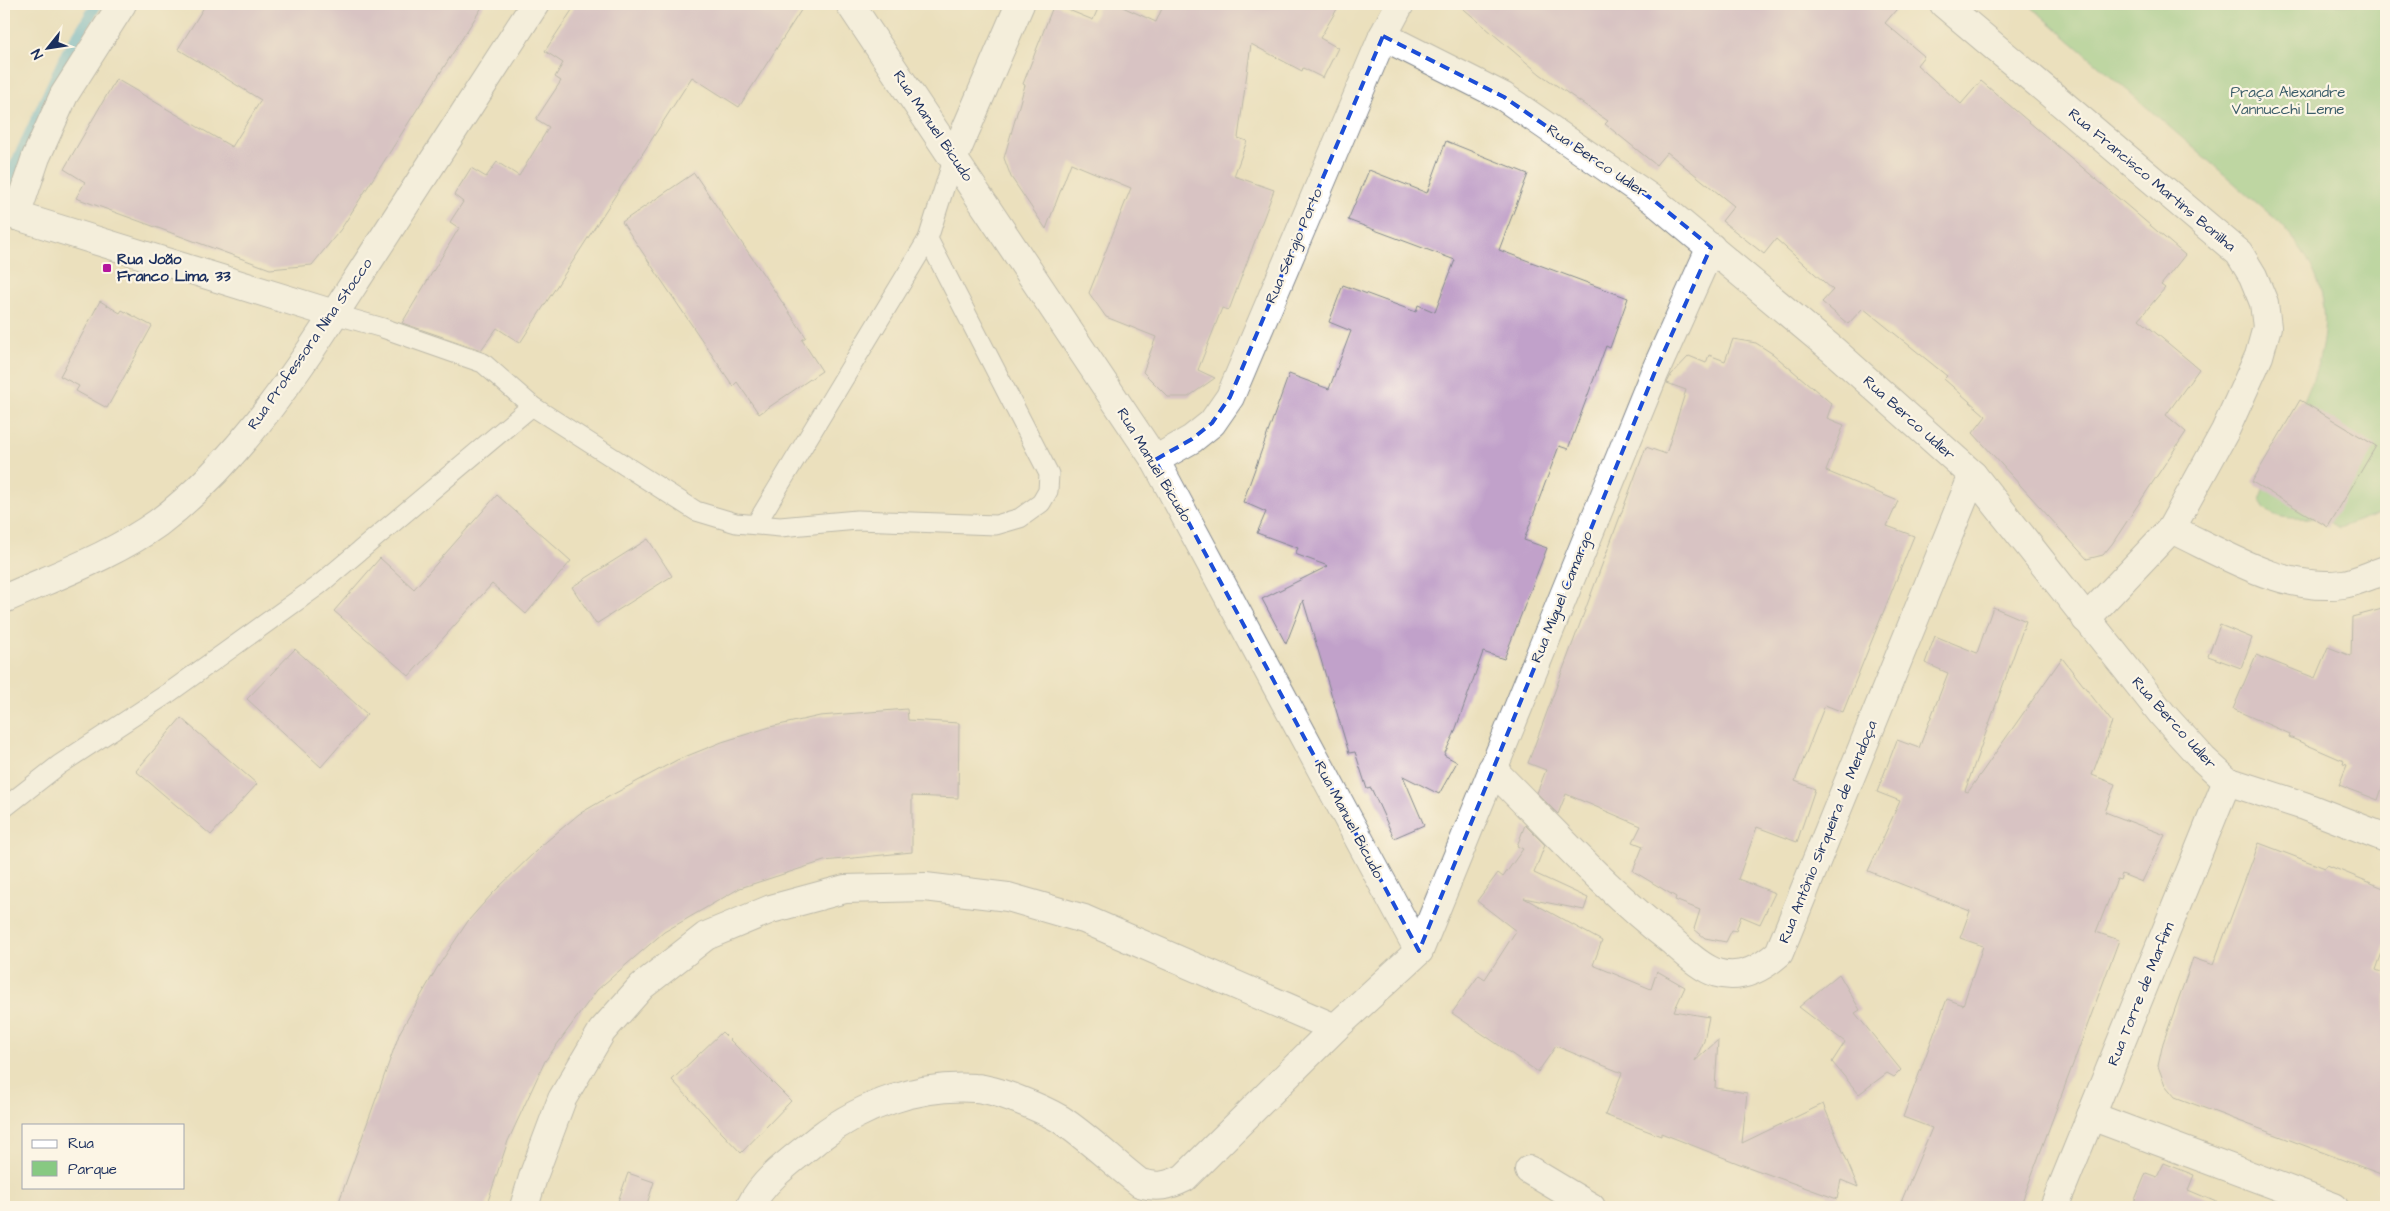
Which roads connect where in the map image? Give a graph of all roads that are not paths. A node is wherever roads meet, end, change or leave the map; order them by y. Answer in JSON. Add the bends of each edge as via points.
{"nodes":[{"id":1,"x":122,"y":4,"type":"edge"},
{"id":2,"x":535,"y":4,"type":"edge"},
{"id":3,"x":850,"y":4,"type":"edge"},
{"id":4,"x":1020,"y":4,"type":"edge"},
{"id":5,"x":1400,"y":4,"type":"edge"},
{"id":6,"x":1944,"y":4,"type":"edge"},
{"id":7,"x":1383,"y":36,"type":"junction"},
{"id":8,"x":954,"y":157,"type":"junction"},
{"id":9,"x":10,"y":214,"type":"edge"},
{"id":10,"x":928,"y":239,"type":"junction"},
{"id":11,"x":1711,"y":247,"type":"junction"},
{"id":12,"x":334,"y":314,"type":"junction"},
{"id":13,"x":532,"y":406,"type":"junction"},
{"id":14,"x":1155,"y":460,"type":"junction"},
{"id":15,"x":1973,"y":475,"type":"junction"},
{"id":16,"x":756,"y":524,"type":"junction"},
{"id":17,"x":2172,"y":529,"type":"junction"},
{"id":18,"x":2386,"y":570,"type":"edge"},
{"id":19,"x":4,"y":599,"type":"edge"},
{"id":20,"x":2086,"y":619,"type":"junction"},
{"id":21,"x":1492,"y":768,"type":"junction"},
{"id":22,"x":2227,"y":781,"type":"junction"},
{"id":23,"x":4,"y":808,"type":"edge"},
{"id":24,"x":2386,"y":838,"type":"edge"},
{"id":25,"x":1418,"y":951,"type":"junction"},
{"id":26,"x":1335,"y":1028,"type":"junction"},
{"id":27,"x":2091,"y":1116,"type":"junction"},
{"id":28,"x":1529,"y":1170,"type":"dead end"},
{"id":29,"x":524,"y":1207,"type":"edge"},
{"id":30,"x":750,"y":1207,"type":"edge"},
{"id":31,"x":1591,"y":1207,"type":"edge"},
{"id":32,"x":2054,"y":1207,"type":"edge"},
{"id":33,"x":2334,"y":1207,"type":"edge"}],
"edges":[{"from":1,"to":9,"type":"street","via":[[64,95]]},
{"from":2,"to":12,"type":"street","name":"Rua Professora Nina Stocco"},
{"from":3,"to":8,"type":"street","name":"Rua Manuel Bicudo"},
{"from":4,"to":8,"type":"street"},
{"from":5,"to":7,"type":"street","name":"Rua Sérgio Porto"},
{"from":6,"to":17,"type":"street","name":"Rua Francisco Martins Bonilha","via":[[2239,253],[2254,276],[2264,303],[2267,327],[2259,356],[2225,431]]},
{"from":7,"to":11,"type":"street","name":"Rua Berco Udler","via":[[1504,98],[1652,198]]},
{"from":7,"to":14,"type":"street","name":"Rua Sérgio Porto","via":[[1230,397],[1212,423],[1192,439]]},
{"from":8,"to":10,"type":"lane"},
{"from":8,"to":14,"type":"street","name":"Rua Manuel Bicudo"},
{"from":9,"to":12,"type":"street"},
{"from":10,"to":16,"type":"lane"},
{"from":10,"to":16,"type":"lane","via":[[1049,474],[1048,491],[1041,503],[1020,518],[996,525],[857,520],[780,527]]},
{"from":11,"to":15,"type":"street","name":"Rua Berco Udler","via":[[1834,350]]},
{"from":11,"to":21,"type":"street","name":"Rua Miguel Camargo","via":[[1654,374]]},
{"from":12,"to":13,"type":"lane","via":[[483,363]]},
{"from":12,"to":19,"type":"street","name":"Rua Professora Nina Stocco","via":[[256,426],[182,503],[134,538],[91,561]]},
{"from":13,"to":16,"type":"lane","via":[[696,511],[736,523]]},
{"from":13,"to":23,"type":"lane","via":[[319,585],[170,692],[59,765]]},
{"from":14,"to":25,"type":"street","name":"Rua Manuel Bicudo"},
{"from":15,"to":20,"type":"street","name":"Rua Berco Udler"},
{"from":15,"to":21,"type":"street","name":"Rua Antônio Sirqueira de Mendoça","via":[[1779,953],[1764,966],[1739,976],[1716,972],[1699,963],[1639,916]]},
{"from":17,"to":18,"type":"street","via":[[2281,580],[2308,586],[2344,584]]},
{"from":17,"to":20,"type":"street","name":"Rua Francisco Martins Bonilha"},
{"from":20,"to":22,"type":"street","name":"Rua Berco Udler","via":[[2163,714]]},
{"from":21,"to":25,"type":"street","name":"Rua Miguel Camargo"},
{"from":22,"to":24,"type":"street","name":"Rua Berco Udler"},
{"from":22,"to":27,"type":"street","name":"Rua Torre de Marfim"},
{"from":25,"to":26,"type":"street"},
{"from":26,"to":29,"type":"street","via":[[1084,919],[1008,897],[926,887],[845,889],[770,909],[706,936],[642,986],[602,1032],[562,1098]]},
{"from":26,"to":30,"type":"street","via":[[1184,1178],[1170,1185],[1153,1187],[1140,1183],[1060,1120],[1024,1102],[976,1088],[916,1092],[865,1108],[786,1164],[755,1197]]},
{"from":27,"to":32,"type":"street","name":"Rua Torre de Marfim"},
{"from":27,"to":33,"type":"street"},
{"from":28,"to":31,"type":"street"}]}
